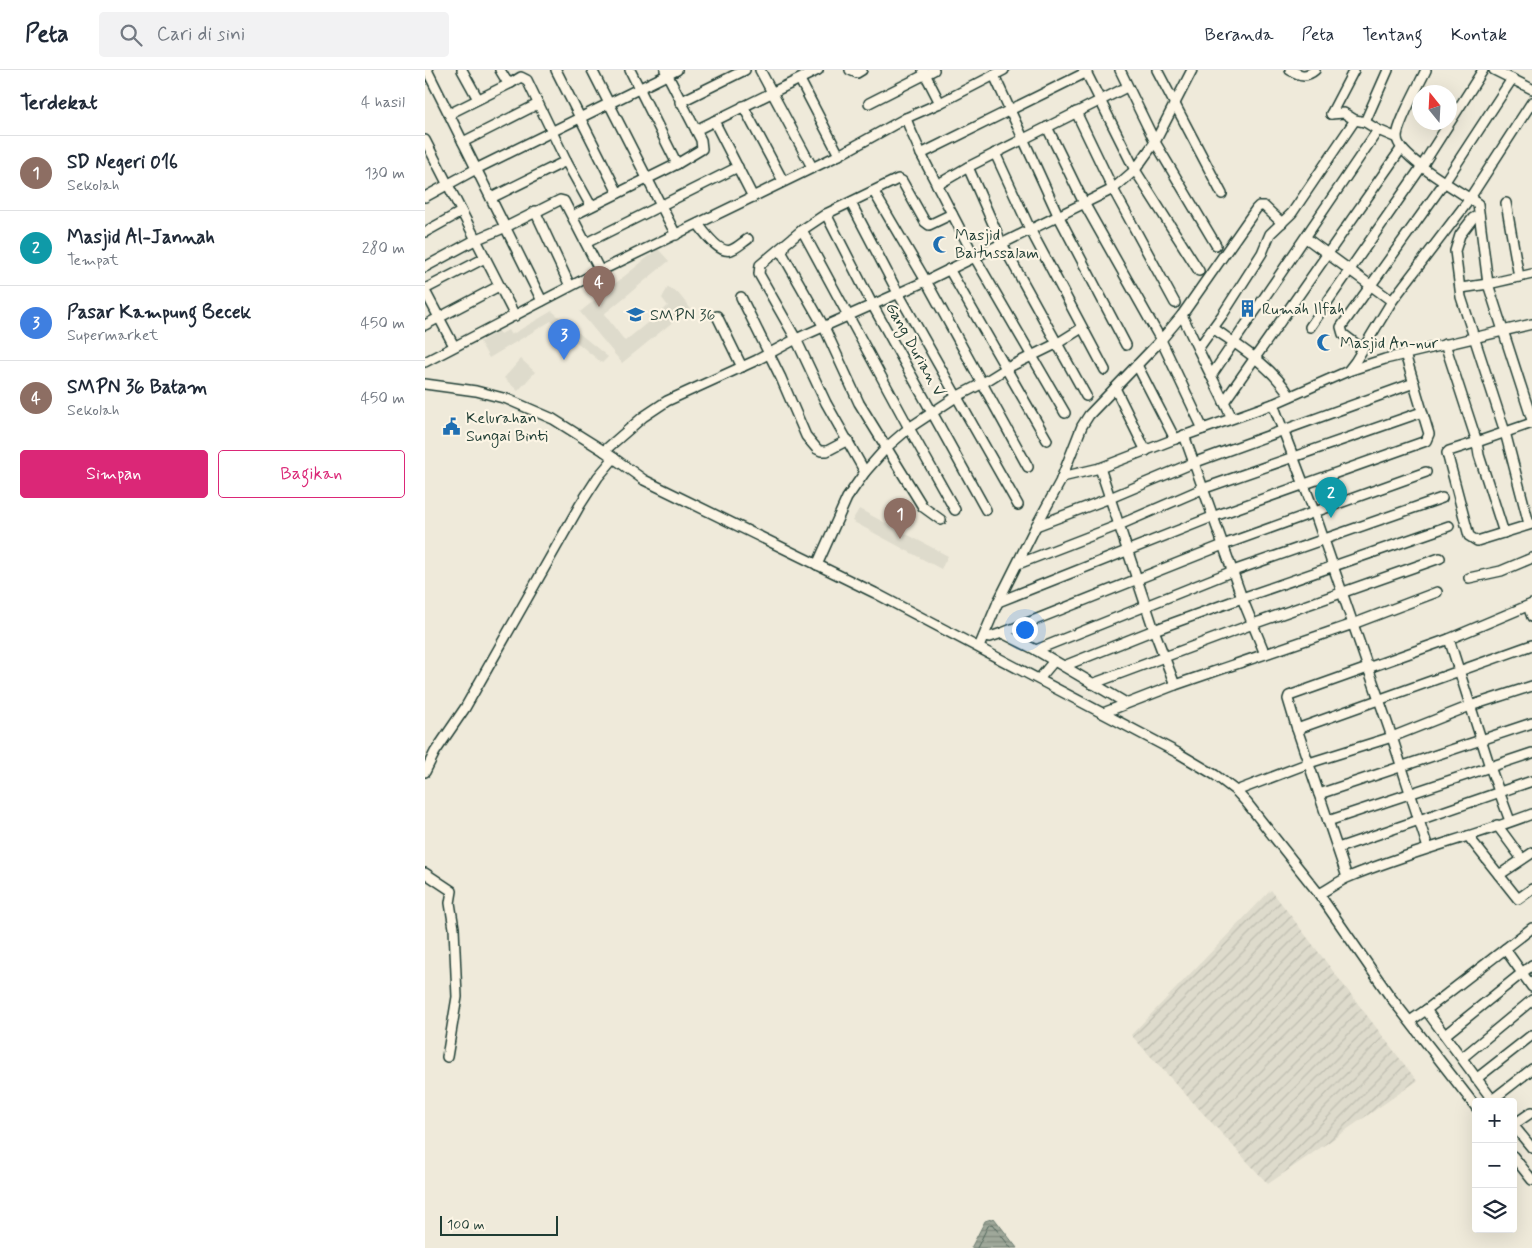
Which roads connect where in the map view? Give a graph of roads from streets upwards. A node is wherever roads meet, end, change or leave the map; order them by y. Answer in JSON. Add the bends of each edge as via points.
{"nodes":[{"id":1,"x":427,"y":70,"type":"edge"},
{"id":2,"x":462,"y":70,"type":"edge"},
{"id":3,"x":500,"y":70,"type":"edge"},
{"id":4,"x":556,"y":70,"type":"edge"},
{"id":5,"x":592,"y":70,"type":"edge"},
{"id":6,"x":630,"y":70,"type":"edge"},
{"id":7,"x":677,"y":70,"type":"edge"},
{"id":8,"x":745,"y":70,"type":"edge"},
{"id":9,"x":760,"y":70,"type":"edge"},
{"id":10,"x":818,"y":70,"type":"edge"},
{"id":11,"x":850,"y":70,"type":"edge"},
{"id":12,"x":862,"y":70,"type":"edge"},
{"id":13,"x":934,"y":70,"type":"edge"},
{"id":14,"x":1004,"y":70,"type":"edge"},
{"id":15,"x":1120,"y":70,"type":"edge"},
{"id":16,"x":1157,"y":70,"type":"edge"},
{"id":17,"x":1192,"y":70,"type":"edge"},
{"id":18,"x":1290,"y":70,"type":"edge"},
{"id":19,"x":1315,"y":70,"type":"edge"},
{"id":20,"x":1354,"y":70,"type":"edge"},
{"id":21,"x":1388,"y":70,"type":"edge"},
{"id":22,"x":1426,"y":70,"type":"edge"},
{"id":23,"x":1483,"y":70,"type":"edge"},
{"id":24,"x":1494,"y":70,"type":"edge"},
{"id":25,"x":1086,"y":71,"type":"edge"},
{"id":26,"x":666,"y":72,"type":"edge"},
{"id":27,"x":924,"y":72,"type":"edge"},
{"id":28,"x":994,"y":75,"type":"junction"},
{"id":29,"x":1512,"y":79,"type":"junction"},
{"id":30,"x":800,"y":80,"type":"junction"},
{"id":31,"x":511,"y":83,"type":"junction"},
{"id":32,"x":1127,"y":87,"type":"junction"},
{"id":33,"x":639,"y":89,"type":"junction"},
{"id":34,"x":1532,"y":89,"type":"edge"},
{"id":35,"x":772,"y":92,"type":"junction"},
{"id":36,"x":477,"y":99,"type":"junction"},
{"id":37,"x":1100,"y":100,"type":"junction"},
{"id":38,"x":680,"y":102,"type":"junction"},
{"id":39,"x":1532,"y":102,"type":"edge"},
{"id":40,"x":869,"y":103,"type":"dead end"},
{"id":41,"x":940,"y":103,"type":"junction"},
{"id":42,"x":539,"y":104,"type":"junction"},
{"id":43,"x":609,"y":105,"type":"junction"},
{"id":44,"x":1174,"y":105,"type":"junction"},
{"id":45,"x":743,"y":106,"type":"junction"},
{"id":46,"x":1009,"y":110,"type":"junction"},
{"id":47,"x":1076,"y":112,"type":"junction"},
{"id":48,"x":449,"y":114,"type":"junction"},
{"id":49,"x":906,"y":118,"type":"junction"},
{"id":50,"x":580,"y":119,"type":"junction"},
{"id":51,"x":1355,"y":120,"type":"junction"},
{"id":52,"x":715,"y":121,"type":"junction"},
{"id":53,"x":1365,"y":122,"type":"junction"},
{"id":54,"x":1047,"y":127,"type":"junction"},
{"id":55,"x":695,"y":130,"type":"junction"},
{"id":56,"x":1378,"y":130,"type":"junction"},
{"id":57,"x":552,"y":132,"type":"junction"},
{"id":58,"x":1397,"y":138,"type":"junction"},
{"id":59,"x":1022,"y":139,"type":"junction"},
{"id":60,"x":425,"y":140,"type":"edge"},
{"id":61,"x":463,"y":142,"type":"junction"},
{"id":62,"x":1155,"y":142,"type":"junction"},
{"id":63,"x":1401,"y":149,"type":"junction"},
{"id":64,"x":995,"y":153,"type":"junction"},
{"id":65,"x":839,"y":154,"type":"junction"},
{"id":66,"x":921,"y":154,"type":"junction"},
{"id":67,"x":435,"y":158,"type":"junction"},
{"id":68,"x":566,"y":161,"type":"junction"},
{"id":69,"x":425,"y":162,"type":"edge"},
{"id":70,"x":677,"y":164,"type":"junction"},
{"id":71,"x":1422,"y":166,"type":"junction"},
{"id":72,"x":738,"y":167,"type":"junction"},
{"id":73,"x":968,"y":167,"type":"junction"},
{"id":74,"x":812,"y":168,"type":"junction"},
{"id":75,"x":476,"y":169,"type":"junction"},
{"id":76,"x":1135,"y":170,"type":"junction"},
{"id":77,"x":647,"y":178,"type":"junction"},
{"id":78,"x":783,"y":181,"type":"junction"},
{"id":79,"x":1445,"y":183,"type":"junction"},
{"id":80,"x":448,"y":185,"type":"junction"},
{"id":81,"x":937,"y":185,"type":"junction"},
{"id":82,"x":1113,"y":188,"type":"junction"},
{"id":83,"x":873,"y":192,"type":"junction"},
{"id":84,"x":618,"y":193,"type":"junction"},
{"id":85,"x":1222,"y":194,"type":"dead end"},
{"id":86,"x":425,"y":197,"type":"edge"},
{"id":87,"x":491,"y":198,"type":"junction"},
{"id":88,"x":753,"y":198,"type":"junction"},
{"id":89,"x":1470,"y":198,"type":"junction"},
{"id":90,"x":1084,"y":203,"type":"junction"},
{"id":91,"x":1506,"y":203,"type":"dead end"},
{"id":92,"x":849,"y":204,"type":"junction"},
{"id":93,"x":661,"y":205,"type":"junction"},
{"id":94,"x":591,"y":206,"type":"junction"},
{"id":95,"x":461,"y":212,"type":"junction"},
{"id":96,"x":535,"y":212,"type":"junction"},
{"id":97,"x":826,"y":214,"type":"junction"},
{"id":98,"x":952,"y":214,"type":"junction"},
{"id":99,"x":1479,"y":214,"type":"junction"},
{"id":100,"x":1057,"y":215,"type":"junction"},
{"id":101,"x":573,"y":217,"type":"junction"},
{"id":102,"x":1282,"y":223,"type":"junction"},
{"id":103,"x":698,"y":224,"type":"junction"},
{"id":104,"x":505,"y":227,"type":"junction"},
{"id":105,"x":1030,"y":229,"type":"junction"},
{"id":106,"x":803,"y":230,"type":"junction"},
{"id":107,"x":425,"y":232,"type":"edge"},
{"id":108,"x":676,"y":235,"type":"junction"},
{"id":109,"x":1306,"y":238,"type":"junction"},
{"id":110,"x":748,"y":239,"type":"dead end"},
{"id":111,"x":475,"y":240,"type":"junction"},
{"id":112,"x":1001,"y":242,"type":"junction"},
{"id":113,"x":586,"y":244,"type":"junction"},
{"id":114,"x":1216,"y":245,"type":"dead end"},
{"id":115,"x":784,"y":247,"type":"junction"},
{"id":116,"x":1327,"y":254,"type":"junction"},
{"id":117,"x":974,"y":256,"type":"junction"},
{"id":118,"x":485,"y":258,"type":"junction"},
{"id":119,"x":425,"y":267,"type":"edge"},
{"id":120,"x":949,"y":269,"type":"junction"},
{"id":121,"x":1349,"y":270,"type":"junction"},
{"id":122,"x":600,"y":271,"type":"junction"},
{"id":123,"x":1199,"y":271,"type":"dead end"},
{"id":124,"x":1532,"y":274,"type":"edge"},
{"id":125,"x":1519,"y":277,"type":"junction"},
{"id":126,"x":926,"y":281,"type":"junction"},
{"id":127,"x":1489,"y":284,"type":"junction"},
{"id":128,"x":1371,"y":285,"type":"junction"},
{"id":129,"x":499,"y":286,"type":"junction"},
{"id":130,"x":571,"y":286,"type":"junction"},
{"id":131,"x":1461,"y":288,"type":"junction"},
{"id":132,"x":425,"y":290,"type":"edge"},
{"id":133,"x":898,"y":293,"type":"junction"},
{"id":134,"x":741,"y":298,"type":"dead end"},
{"id":135,"x":542,"y":301,"type":"junction"},
{"id":136,"x":1392,"y":301,"type":"junction"},
{"id":137,"x":1175,"y":303,"type":"dead end"},
{"id":138,"x":872,"y":304,"type":"junction"},
{"id":139,"x":1182,"y":315,"type":"junction"},
{"id":140,"x":515,"y":316,"type":"junction"},
{"id":141,"x":717,"y":316,"type":"dead end"},
{"id":142,"x":849,"y":316,"type":"junction"},
{"id":143,"x":439,"y":318,"type":"junction"},
{"id":144,"x":425,"y":325,"type":"edge"},
{"id":145,"x":824,"y":327,"type":"junction"},
{"id":146,"x":1310,"y":327,"type":"dead end"},
{"id":147,"x":1531,"y":327,"type":"edge"},
{"id":148,"x":1082,"y":328,"type":"junction"},
{"id":149,"x":1213,"y":328,"type":"junction"},
{"id":150,"x":1503,"y":330,"type":"junction"},
{"id":151,"x":1474,"y":337,"type":"junction"},
{"id":152,"x":797,"y":339,"type":"junction"},
{"id":153,"x":1161,"y":340,"type":"junction"},
{"id":154,"x":1233,"y":343,"type":"junction"},
{"id":155,"x":1058,"y":344,"type":"junction"},
{"id":156,"x":1445,"y":344,"type":"junction"},
{"id":157,"x":1126,"y":345,"type":"dead end"},
{"id":158,"x":454,"y":346,"type":"junction"},
{"id":159,"x":1198,"y":349,"type":"junction"},
{"id":160,"x":1363,"y":349,"type":"junction"},
{"id":161,"x":769,"y":354,"type":"junction"},
{"id":162,"x":1405,"y":354,"type":"junction"},
{"id":163,"x":1033,"y":356,"type":"junction"},
{"id":164,"x":1256,"y":358,"type":"junction"},
{"id":165,"x":425,"y":362,"type":"edge"},
{"id":166,"x":1137,"y":365,"type":"junction"},
{"id":167,"x":742,"y":367,"type":"junction"},
{"id":168,"x":1007,"y":368,"type":"junction"},
{"id":169,"x":1105,"y":370,"type":"dead end"},
{"id":170,"x":1347,"y":372,"type":"junction"},
{"id":171,"x":1211,"y":376,"type":"junction"},
{"id":172,"x":983,"y":383,"type":"junction"},
{"id":173,"x":1414,"y":383,"type":"junction"},
{"id":174,"x":425,"y":384,"type":"edge"},
{"id":175,"x":1115,"y":388,"type":"junction"},
{"id":176,"x":1086,"y":396,"type":"dead end"},
{"id":177,"x":1289,"y":396,"type":"junction"},
{"id":178,"x":956,"y":397,"type":"junction"},
{"id":179,"x":1225,"y":402,"type":"junction"},
{"id":180,"x":1273,"y":404,"type":"junction"},
{"id":181,"x":932,"y":412,"type":"junction"},
{"id":182,"x":1422,"y":412,"type":"junction"},
{"id":183,"x":1065,"y":413,"type":"dead end"},
{"id":184,"x":1232,"y":418,"type":"junction"},
{"id":185,"x":1532,"y":422,"type":"edge"},
{"id":186,"x":909,"y":428,"type":"junction"},
{"id":187,"x":1203,"y":429,"type":"junction"},
{"id":188,"x":1283,"y":431,"type":"junction"},
{"id":189,"x":1505,"y":432,"type":"junction"},
{"id":190,"x":1184,"y":436,"type":"junction"},
{"id":191,"x":1175,"y":439,"type":"junction"},
{"id":192,"x":848,"y":440,"type":"junction"},
{"id":193,"x":1047,"y":440,"type":"dead end"},
{"id":194,"x":1477,"y":442,"type":"junction"},
{"id":195,"x":887,"y":447,"type":"junction"},
{"id":196,"x":604,"y":451,"type":"junction"},
{"id":197,"x":1146,"y":451,"type":"junction"},
{"id":198,"x":1294,"y":456,"type":"junction"},
{"id":199,"x":614,"y":458,"type":"junction"},
{"id":200,"x":1193,"y":463,"type":"junction"},
{"id":201,"x":1028,"y":467,"type":"dead end"},
{"id":202,"x":1100,"y":468,"type":"junction"},
{"id":203,"x":865,"y":472,"type":"junction"},
{"id":204,"x":1425,"y":472,"type":"dead end"},
{"id":205,"x":1062,"y":477,"type":"junction"},
{"id":206,"x":1304,"y":484,"type":"junction"},
{"id":207,"x":1202,"y":489,"type":"junction"},
{"id":208,"x":1110,"y":498,"type":"junction"},
{"id":209,"x":1442,"y":498,"type":"dead end"},
{"id":210,"x":1018,"y":505,"type":"dead end"},
{"id":211,"x":955,"y":510,"type":"dead end"},
{"id":212,"x":986,"y":510,"type":"dead end"},
{"id":213,"x":1314,"y":511,"type":"junction"},
{"id":214,"x":1212,"y":517,"type":"junction"},
{"id":215,"x":941,"y":520,"type":"dead end"},
{"id":216,"x":1531,"y":524,"type":"edge"},
{"id":217,"x":1119,"y":525,"type":"junction"},
{"id":218,"x":1036,"y":526,"type":"junction"},
{"id":219,"x":1449,"y":526,"type":"dead end"},
{"id":220,"x":1504,"y":533,"type":"junction"},
{"id":221,"x":1323,"y":538,"type":"junction"},
{"id":222,"x":1223,"y":544,"type":"junction"},
{"id":223,"x":1127,"y":551,"type":"junction"},
{"id":224,"x":1440,"y":558,"type":"dead end"},
{"id":225,"x":1532,"y":558,"type":"edge"},
{"id":226,"x":1018,"y":564,"type":"junction"},
{"id":227,"x":817,"y":565,"type":"junction"},
{"id":228,"x":1333,"y":567,"type":"junction"},
{"id":229,"x":1233,"y":571,"type":"junction"},
{"id":230,"x":1469,"y":578,"type":"dead end"},
{"id":231,"x":1137,"y":579,"type":"junction"},
{"id":232,"x":1437,"y":592,"type":"dead end"},
{"id":233,"x":1342,"y":593,"type":"junction"},
{"id":234,"x":1242,"y":598,"type":"junction"},
{"id":235,"x":998,"y":602,"type":"junction"},
{"id":236,"x":1146,"y":604,"type":"junction"},
{"id":237,"x":1530,"y":605,"type":"edge"},
{"id":238,"x":1532,"y":617,"type":"edge"},
{"id":239,"x":1253,"y":624,"type":"junction"},
{"id":240,"x":1353,"y":624,"type":"junction"},
{"id":241,"x":1154,"y":630,"type":"junction"},
{"id":242,"x":1002,"y":633,"type":"junction"},
{"id":243,"x":984,"y":636,"type":"junction"},
{"id":244,"x":1449,"y":639,"type":"junction"},
{"id":245,"x":1532,"y":645,"type":"edge"},
{"id":246,"x":979,"y":647,"type":"junction"},
{"id":247,"x":1036,"y":650,"type":"junction"},
{"id":248,"x":1265,"y":654,"type":"junction"},
{"id":249,"x":1165,"y":656,"type":"junction"},
{"id":250,"x":1054,"y":661,"type":"junction"},
{"id":251,"x":1064,"y":666,"type":"junction"},
{"id":252,"x":1367,"y":667,"type":"junction"},
{"id":253,"x":1459,"y":671,"type":"junction"},
{"id":254,"x":1039,"y":679,"type":"junction"},
{"id":255,"x":1092,"y":684,"type":"junction"},
{"id":256,"x":1175,"y":685,"type":"junction"},
{"id":257,"x":1532,"y":686,"type":"edge"},
{"id":258,"x":1379,"y":701,"type":"junction"},
{"id":259,"x":1126,"y":703,"type":"junction"},
{"id":260,"x":1470,"y":706,"type":"junction"},
{"id":261,"x":1103,"y":713,"type":"junction"},
{"id":262,"x":1532,"y":723,"type":"edge"},
{"id":263,"x":1297,"y":729,"type":"junction"},
{"id":264,"x":1392,"y":737,"type":"junction"},
{"id":265,"x":1481,"y":740,"type":"junction"},
{"id":266,"x":1532,"y":753,"type":"edge"},
{"id":267,"x":1309,"y":763,"type":"junction"},
{"id":268,"x":1402,"y":766,"type":"junction"},
{"id":269,"x":1490,"y":767,"type":"junction"},
{"id":270,"x":425,"y":772,"type":"edge"},
{"id":271,"x":1532,"y":781,"type":"edge"},
{"id":272,"x":1236,"y":791,"type":"junction"},
{"id":273,"x":1500,"y":792,"type":"junction"},
{"id":274,"x":1411,"y":793,"type":"junction"},
{"id":275,"x":1319,"y":794,"type":"junction"},
{"id":276,"x":1530,"y":818,"type":"edge"},
{"id":277,"x":1328,"y":821,"type":"junction"},
{"id":278,"x":1419,"y":821,"type":"junction"},
{"id":279,"x":1510,"y":821,"type":"junction"},
{"id":280,"x":1497,"y":825,"type":"junction"},
{"id":281,"x":1468,"y":836,"type":"junction"},
{"id":282,"x":1337,"y":848,"type":"junction"},
{"id":283,"x":1428,"y":848,"type":"junction"},
{"id":284,"x":1532,"y":852,"type":"edge"},
{"id":285,"x":1522,"y":860,"type":"junction"},
{"id":286,"x":425,"y":873,"type":"edge"},
{"id":287,"x":1499,"y":875,"type":"junction"},
{"id":288,"x":1347,"y":877,"type":"junction"},
{"id":289,"x":1532,"y":889,"type":"edge"},
{"id":290,"x":1319,"y":894,"type":"junction"},
{"id":291,"x":1532,"y":928,"type":"edge"},
{"id":292,"x":1505,"y":949,"type":"junction"},
{"id":293,"x":1532,"y":965,"type":"edge"},
{"id":294,"x":1521,"y":973,"type":"junction"},
{"id":295,"x":1532,"y":987,"type":"edge"},
{"id":296,"x":1532,"y":1000,"type":"edge"},
{"id":297,"x":1426,"y":1010,"type":"junction"},
{"id":298,"x":1410,"y":1021,"type":"junction"},
{"id":299,"x":1445,"y":1035,"type":"junction"},
{"id":300,"x":1532,"y":1035,"type":"edge"},
{"id":301,"x":447,"y":1057,"type":"dead end"},
{"id":302,"x":1461,"y":1058,"type":"junction"},
{"id":303,"x":1532,"y":1069,"type":"edge"},
{"id":304,"x":1475,"y":1079,"type":"junction"},
{"id":305,"x":1491,"y":1098,"type":"edge"},
{"id":306,"x":1497,"y":1098,"type":"edge"},
{"id":307,"x":1472,"y":1102,"type":"edge"},
{"id":308,"x":1532,"y":1112,"type":"edge"},
{"id":309,"x":1532,"y":1148,"type":"edge"},
{"id":310,"x":1517,"y":1161,"type":"edge"},
{"id":311,"x":1532,"y":1180,"type":"edge"}],
"edges":[{"from":1,"to":48,"type":"street"},
{"from":2,"to":36,"type":"street"},
{"from":3,"to":31,"type":"street"},
{"from":4,"to":50,"type":"street"},
{"from":5,"to":43,"type":"street"},
{"from":6,"to":33,"type":"street"},
{"from":7,"to":26,"type":"street"},
{"from":8,"to":38,"type":"street"},
{"from":9,"to":35,"type":"street"},
{"from":10,"to":30,"type":"street"},
{"from":11,"to":12,"type":"street","via":[[857,73]]},
{"from":13,"to":27,"type":"street"},
{"from":14,"to":28,"type":"street"},
{"from":15,"to":32,"type":"street"},
{"from":16,"to":44,"type":"street"},
{"from":17,"to":44,"type":"street"},
{"from":18,"to":19,"type":"street","via":[[1302,76]]},
{"from":20,"to":51,"type":"street","via":[[1331,114],[1344,113]]},
{"from":21,"to":53,"type":"street"},
{"from":22,"to":58,"type":"street"},
{"from":23,"to":71,"type":"street"},
{"from":24,"to":29,"type":"street"},
{"from":25,"to":37,"type":"street"},
{"from":25,"to":46,"type":"street"},
{"from":26,"to":33,"type":"street"},
{"from":26,"to":38,"type":"street"},
{"from":27,"to":40,"type":"street"},
{"from":27,"to":41,"type":"street"},
{"from":28,"to":41,"type":"street"},
{"from":28,"to":46,"type":"street"},
{"from":29,"to":34,"type":"street"},
{"from":29,"to":79,"type":"street"},
{"from":30,"to":35,"type":"street"},
{"from":30,"to":65,"type":"street"},
{"from":31,"to":36,"type":"street"},
{"from":31,"to":42,"type":"street","via":[[521,77],[527,80]]},
{"from":32,"to":37,"type":"street"},
{"from":32,"to":62,"type":"street"},
{"from":33,"to":43,"type":"street"},
{"from":33,"to":70,"type":"street"},
{"from":35,"to":45,"type":"street"},
{"from":35,"to":74,"type":"street"},
{"from":36,"to":48,"type":"street"},
{"from":37,"to":47,"type":"street"},
{"from":37,"to":76,"type":"street"},
{"from":38,"to":55,"type":"street"},
{"from":39,"to":89,"type":"street"},
{"from":41,"to":49,"type":"street"},
{"from":42,"to":57,"type":"street"},
{"from":42,"to":61,"type":"street"},
{"from":43,"to":50,"type":"street"},
{"from":43,"to":77,"type":"street"},
{"from":44,"to":62,"type":"street"},
{"from":44,"to":85,"type":"street"},
{"from":45,"to":52,"type":"street"},
{"from":45,"to":78,"type":"street"},
{"from":46,"to":59,"type":"street"},
{"from":46,"to":66,"type":"street"},
{"from":47,"to":54,"type":"street"},
{"from":47,"to":82,"type":"street"},
{"from":48,"to":61,"type":"street"},
{"from":49,"to":65,"type":"street"},
{"from":49,"to":66,"type":"street"},
{"from":50,"to":57,"type":"street"},
{"from":50,"to":84,"type":"street"},
{"from":51,"to":53,"type":"street"},
{"from":51,"to":102,"type":"street"},
{"from":52,"to":55,"type":"street"},
{"from":52,"to":72,"type":"street"},
{"from":53,"to":56,"type":"street"},
{"from":54,"to":59,"type":"street"},
{"from":54,"to":90,"type":"street"},
{"from":55,"to":70,"type":"street","via":[[702,149]]},
{"from":56,"to":58,"type":"street"},
{"from":56,"to":109,"type":"street"},
{"from":57,"to":68,"type":"street"},
{"from":57,"to":75,"type":"street"},
{"from":58,"to":63,"type":"street"},
{"from":59,"to":64,"type":"street"},
{"from":59,"to":100,"type":"street"},
{"from":60,"to":67,"type":"street"},
{"from":61,"to":75,"type":"street"},
{"from":62,"to":76,"type":"street"},
{"from":62,"to":114,"type":"street"},
{"from":63,"to":71,"type":"street"},
{"from":63,"to":116,"type":"street"},
{"from":64,"to":73,"type":"street"},
{"from":64,"to":105,"type":"street"},
{"from":65,"to":74,"type":"street"},
{"from":66,"to":81,"type":"street"},
{"from":67,"to":69,"type":"street"},
{"from":67,"to":80,"type":"street"},
{"from":68,"to":87,"type":"street"},
{"from":68,"to":94,"type":"street"},
{"from":70,"to":77,"type":"street"},
{"from":71,"to":79,"type":"street"},
{"from":71,"to":121,"type":"street"},
{"from":72,"to":88,"type":"street"},
{"from":72,"to":93,"type":"street"},
{"from":73,"to":81,"type":"street"},
{"from":73,"to":112,"type":"street"},
{"from":74,"to":78,"type":"street"},
{"from":75,"to":80,"type":"street"},
{"from":75,"to":87,"type":"street"},
{"from":76,"to":82,"type":"street"},
{"from":76,"to":123,"type":"street"},
{"from":77,"to":84,"type":"street"},
{"from":77,"to":93,"type":"street"},
{"from":78,"to":88,"type":"street"},
{"from":79,"to":89,"type":"street"},
{"from":79,"to":128,"type":"street"},
{"from":80,"to":86,"type":"street"},
{"from":80,"to":95,"type":"street"},
{"from":81,"to":98,"type":"street"},
{"from":82,"to":90,"type":"street"},
{"from":82,"to":137,"type":"street"},
{"from":83,"to":92,"type":"street"},
{"from":83,"to":98,"type":"street","via":[[902,180],[929,225]]},
{"from":83,"to":126,"type":"street"},
{"from":84,"to":94,"type":"street"},
{"from":87,"to":104,"type":"street"},
{"from":88,"to":103,"type":"street"},
{"from":89,"to":99,"type":"street","via":[[1478,204]]},
{"from":89,"to":136,"type":"street"},
{"from":90,"to":100,"type":"street"},
{"from":90,"to":153,"type":"street"},
{"from":91,"to":125,"type":"street"},
{"from":92,"to":97,"type":"street"},
{"from":92,"to":133,"type":"street","via":[[852,204]]},
{"from":93,"to":108,"type":"street"},
{"from":93,"to":113,"type":"street"},
{"from":94,"to":101,"type":"street"},
{"from":95,"to":107,"type":"street"},
{"from":95,"to":111,"type":"street"},
{"from":96,"to":101,"type":"street","via":[[560,200],[564,201]]},
{"from":96,"to":104,"type":"street"},
{"from":96,"to":130,"type":"street"},
{"from":97,"to":106,"type":"street"},
{"from":97,"to":138,"type":"street","name":"Gang Durian V"},
{"from":98,"to":117,"type":"street"},
{"from":99,"to":127,"type":"street"},
{"from":99,"to":131,"type":"street","via":[[1460,235],[1455,251]]},
{"from":100,"to":105,"type":"street"},
{"from":100,"to":157,"type":"street"},
{"from":101,"to":113,"type":"street"},
{"from":102,"to":139,"type":"street","via":[[1259,206]]},
{"from":102,"to":149,"type":"street","via":[[1270,234],[1262,253]]},
{"from":103,"to":108,"type":"street"},
{"from":103,"to":110,"type":"street","via":[[712,242],[724,250],[731,250]]},
{"from":104,"to":111,"type":"street"},
{"from":104,"to":135,"type":"street"},
{"from":105,"to":112,"type":"street"},
{"from":105,"to":148,"type":"street"},
{"from":106,"to":115,"type":"street"},
{"from":106,"to":142,"type":"street"},
{"from":108,"to":122,"type":"street"},
{"from":109,"to":116,"type":"street"},
{"from":109,"to":154,"type":"street"},
{"from":111,"to":118,"type":"street"},
{"from":111,"to":119,"type":"street"},
{"from":112,"to":117,"type":"street"},
{"from":112,"to":155,"type":"street"},
{"from":113,"to":122,"type":"street"},
{"from":115,"to":145,"type":"street","via":[[782,253]]},
{"from":115,"to":152,"type":"street","via":[[760,266],[759,274]]},
{"from":116,"to":121,"type":"street"},
{"from":116,"to":164,"type":"street"},
{"from":117,"to":120,"type":"street"},
{"from":117,"to":163,"type":"street"},
{"from":118,"to":129,"type":"street"},
{"from":118,"to":132,"type":"street"},
{"from":120,"to":126,"type":"street"},
{"from":120,"to":168,"type":"street"},
{"from":121,"to":128,"type":"street"},
{"from":121,"to":146,"type":"street"},
{"from":122,"to":130,"type":"street"},
{"from":124,"to":125,"type":"street"},
{"from":125,"to":127,"type":"street"},
{"from":126,"to":133,"type":"street"},
{"from":126,"to":172,"type":"street"},
{"from":127,"to":131,"type":"street"},
{"from":127,"to":150,"type":"street"},
{"from":128,"to":136,"type":"street"},
{"from":128,"to":160,"type":"street","via":[[1341,327],[1343,334]]},
{"from":129,"to":140,"type":"street"},
{"from":129,"to":143,"type":"street"},
{"from":130,"to":135,"type":"street"},
{"from":131,"to":151,"type":"street"},
{"from":132,"to":143,"type":"street"},
{"from":133,"to":138,"type":"street"},
{"from":133,"to":178,"type":"street"},
{"from":134,"to":161,"type":"street"},
{"from":135,"to":140,"type":"street"},
{"from":136,"to":160,"type":"street"},
{"from":138,"to":142,"type":"street"},
{"from":138,"to":181,"type":"street","name":"Gang Durian V"},
{"from":139,"to":153,"type":"street"},
{"from":139,"to":159,"type":"street"},
{"from":140,"to":158,"type":"street"},
{"from":141,"to":167,"type":"street"},
{"from":142,"to":145,"type":"street"},
{"from":142,"to":186,"type":"street"},
{"from":143,"to":144,"type":"street"},
{"from":143,"to":158,"type":"street"},
{"from":145,"to":152,"type":"street"},
{"from":145,"to":195,"type":"street","via":[[859,403]]},
{"from":147,"to":150,"type":"street"},
{"from":148,"to":155,"type":"street"},
{"from":148,"to":169,"type":"street"},
{"from":149,"to":154,"type":"street"},
{"from":149,"to":159,"type":"street"},
{"from":150,"to":151,"type":"street"},
{"from":150,"to":185,"type":"street"},
{"from":151,"to":156,"type":"street"},
{"from":151,"to":189,"type":"street"},
{"from":152,"to":161,"type":"street"},
{"from":152,"to":192,"type":"street","via":[[826,403]]},
{"from":153,"to":166,"type":"street"},
{"from":153,"to":187,"type":"street"},
{"from":154,"to":164,"type":"street"},
{"from":154,"to":171,"type":"street"},
{"from":155,"to":163,"type":"street"},
{"from":155,"to":176,"type":"street"},
{"from":156,"to":162,"type":"street"},
{"from":156,"to":194,"type":"street"},
{"from":158,"to":165,"type":"street"},
{"from":159,"to":171,"type":"street"},
{"from":160,"to":170,"type":"street"},
{"from":161,"to":167,"type":"street"},
{"from":161,"to":192,"type":"street","via":[[806,436],[817,449],[827,451]]},
{"from":162,"to":170,"type":"street"},
{"from":162,"to":173,"type":"street"},
{"from":163,"to":168,"type":"street"},
{"from":163,"to":183,"type":"street"},
{"from":164,"to":177,"type":"street"},
{"from":164,"to":179,"type":"street"},
{"from":166,"to":175,"type":"street"},
{"from":166,"to":191,"type":"street"},
{"from":167,"to":196,"type":"street","via":[[667,401]]},
{"from":168,"to":172,"type":"street"},
{"from":168,"to":193,"type":"street"},
{"from":170,"to":177,"type":"street"},
{"from":171,"to":179,"type":"street"},
{"from":172,"to":178,"type":"street"},
{"from":172,"to":201,"type":"street"},
{"from":173,"to":182,"type":"street"},
{"from":173,"to":188,"type":"street"},
{"from":174,"to":196,"type":"street","via":[[507,399],[553,419]]},
{"from":175,"to":197,"type":"street"},
{"from":175,"to":205,"type":"street","via":[[1082,426]]},
{"from":177,"to":180,"type":"street"},
{"from":178,"to":181,"type":"street"},
{"from":178,"to":210,"type":"street"},
{"from":179,"to":184,"type":"street"},
{"from":180,"to":184,"type":"street"},
{"from":180,"to":188,"type":"street"},
{"from":181,"to":186,"type":"street"},
{"from":181,"to":212,"type":"street","name":"Gang Durian V"},
{"from":182,"to":198,"type":"street"},
{"from":182,"to":206,"type":"street","via":[[1429,434],[1426,441]]},
{"from":184,"to":187,"type":"street"},
{"from":185,"to":189,"type":"street"},
{"from":186,"to":195,"type":"street"},
{"from":186,"to":211,"type":"street"},
{"from":187,"to":190,"type":"street"},
{"from":188,"to":198,"type":"street"},
{"from":188,"to":200,"type":"street"},
{"from":189,"to":194,"type":"street"},
{"from":189,"to":216,"type":"street"},
{"from":190,"to":191,"type":"street"},
{"from":190,"to":200,"type":"street"},
{"from":191,"to":197,"type":"street"},
{"from":192,"to":203,"type":"street"},
{"from":194,"to":220,"type":"street"},
{"from":194,"to":220,"type":"street","via":[[1447,453],[1469,536],[1477,540]]},
{"from":195,"to":203,"type":"street"},
{"from":195,"to":215,"type":"street","via":[[923,506]]},
{"from":196,"to":199,"type":"street"},
{"from":197,"to":202,"type":"street"},
{"from":198,"to":206,"type":"street"},
{"from":198,"to":207,"type":"street"},
{"from":199,"to":227,"type":"street","via":[[644,480]]},
{"from":199,"to":270,"type":"street","via":[[580,505]]},
{"from":200,"to":207,"type":"street"},
{"from":200,"to":208,"type":"street"},
{"from":202,"to":205,"type":"street"},
{"from":202,"to":208,"type":"street"},
{"from":203,"to":227,"type":"street","via":[[847,498]]},
{"from":204,"to":213,"type":"street"},
{"from":205,"to":218,"type":"street"},
{"from":206,"to":213,"type":"street"},
{"from":206,"to":214,"type":"street"},
{"from":207,"to":214,"type":"street"},
{"from":207,"to":217,"type":"street"},
{"from":208,"to":217,"type":"street"},
{"from":208,"to":218,"type":"street"},
{"from":209,"to":221,"type":"street"},
{"from":213,"to":221,"type":"street"},
{"from":213,"to":222,"type":"street"},
{"from":214,"to":222,"type":"street"},
{"from":214,"to":223,"type":"street"},
{"from":216,"to":220,"type":"street"},
{"from":217,"to":223,"type":"street"},
{"from":217,"to":226,"type":"street"},
{"from":218,"to":226,"type":"street"},
{"from":219,"to":228,"type":"street"},
{"from":221,"to":228,"type":"street"},
{"from":221,"to":229,"type":"street"},
{"from":222,"to":229,"type":"street"},
{"from":222,"to":231,"type":"street"},
{"from":223,"to":231,"type":"street"},
{"from":223,"to":235,"type":"street"},
{"from":224,"to":233,"type":"street"},
{"from":225,"to":230,"type":"street","via":[[1501,571]]},
{"from":226,"to":235,"type":"street"},
{"from":227,"to":246,"type":"street"},
{"from":228,"to":233,"type":"street"},
{"from":228,"to":234,"type":"street"},
{"from":229,"to":234,"type":"street"},
{"from":229,"to":236,"type":"street"},
{"from":231,"to":236,"type":"street"},
{"from":231,"to":242,"type":"street"},
{"from":232,"to":240,"type":"street"},
{"from":233,"to":239,"type":"street"},
{"from":233,"to":240,"type":"street"},
{"from":234,"to":239,"type":"street"},
{"from":234,"to":241,"type":"street"},
{"from":235,"to":243,"type":"street"},
{"from":236,"to":241,"type":"street"},
{"from":236,"to":247,"type":"street"},
{"from":237,"to":238,"type":"street"},
{"from":237,"to":244,"type":"street"},
{"from":239,"to":248,"type":"street"},
{"from":239,"to":249,"type":"street"},
{"from":240,"to":248,"type":"street"},
{"from":240,"to":252,"type":"street"},
{"from":241,"to":249,"type":"street"},
{"from":241,"to":251,"type":"street"},
{"from":242,"to":243,"type":"street"},
{"from":242,"to":247,"type":"street"},
{"from":243,"to":246,"type":"street"},
{"from":244,"to":252,"type":"street"},
{"from":244,"to":253,"type":"street"},
{"from":245,"to":253,"type":"street"},
{"from":246,"to":254,"type":"street"},
{"from":247,"to":250,"type":"street"},
{"from":248,"to":256,"type":"street"},
{"from":249,"to":255,"type":"street"},
{"from":249,"to":256,"type":"street"},
{"from":250,"to":251,"type":"street"},
{"from":250,"to":254,"type":"street"},
{"from":251,"to":255,"type":"street"},
{"from":252,"to":258,"type":"street"},
{"from":252,"to":263,"type":"street","via":[[1289,696]]},
{"from":253,"to":258,"type":"street"},
{"from":253,"to":260,"type":"street"},
{"from":254,"to":261,"type":"street"},
{"from":255,"to":259,"type":"street"},
{"from":256,"to":259,"type":"street"},
{"from":257,"to":260,"type":"street"},
{"from":258,"to":263,"type":"street"},
{"from":258,"to":264,"type":"street"},
{"from":259,"to":261,"type":"street"},
{"from":260,"to":264,"type":"street"},
{"from":260,"to":265,"type":"street"},
{"from":261,"to":272,"type":"street","via":[[1186,757]]},
{"from":262,"to":265,"type":"street"},
{"from":263,"to":267,"type":"street"},
{"from":264,"to":267,"type":"street"},
{"from":264,"to":268,"type":"street"},
{"from":265,"to":268,"type":"street"},
{"from":265,"to":269,"type":"street"},
{"from":266,"to":269,"type":"street"},
{"from":267,"to":272,"type":"street"},
{"from":267,"to":275,"type":"street"},
{"from":268,"to":274,"type":"street"},
{"from":268,"to":275,"type":"street"},
{"from":269,"to":273,"type":"street"},
{"from":269,"to":274,"type":"street"},
{"from":271,"to":273,"type":"street"},
{"from":272,"to":290,"type":"street"},
{"from":273,"to":278,"type":"street"},
{"from":273,"to":279,"type":"street"},
{"from":274,"to":277,"type":"street"},
{"from":274,"to":278,"type":"street"},
{"from":275,"to":277,"type":"street"},
{"from":276,"to":279,"type":"street"},
{"from":277,"to":282,"type":"street"},
{"from":278,"to":282,"type":"street"},
{"from":278,"to":283,"type":"street"},
{"from":279,"to":280,"type":"street"},
{"from":280,"to":281,"type":"street"},
{"from":280,"to":285,"type":"street"},
{"from":281,"to":283,"type":"street"},
{"from":281,"to":287,"type":"street"},
{"from":282,"to":288,"type":"street"},
{"from":283,"to":288,"type":"street"},
{"from":284,"to":285,"type":"street"},
{"from":285,"to":287,"type":"street"},
{"from":286,"to":301,"type":"street","via":[[452,892],[450,903],[457,997]]},
{"from":287,"to":289,"type":"street","via":[[1518,899]]},
{"from":288,"to":290,"type":"street"},
{"from":290,"to":298,"type":"street"},
{"from":291,"to":292,"type":"street"},
{"from":292,"to":294,"type":"street"},
{"from":292,"to":297,"type":"street"},
{"from":293,"to":294,"type":"street"},
{"from":294,"to":295,"type":"street"},
{"from":294,"to":299,"type":"street"},
{"from":296,"to":302,"type":"street"},
{"from":297,"to":298,"type":"street"},
{"from":297,"to":299,"type":"street"},
{"from":298,"to":307,"type":"street"},
{"from":299,"to":302,"type":"street"},
{"from":300,"to":304,"type":"street"},
{"from":302,"to":304,"type":"street"},
{"from":303,"to":306,"type":"street"},
{"from":304,"to":305,"type":"street"},
{"from":308,"to":309,"type":"street","via":[[1513,1125]]},
{"from":310,"to":311,"type":"street"}]}
